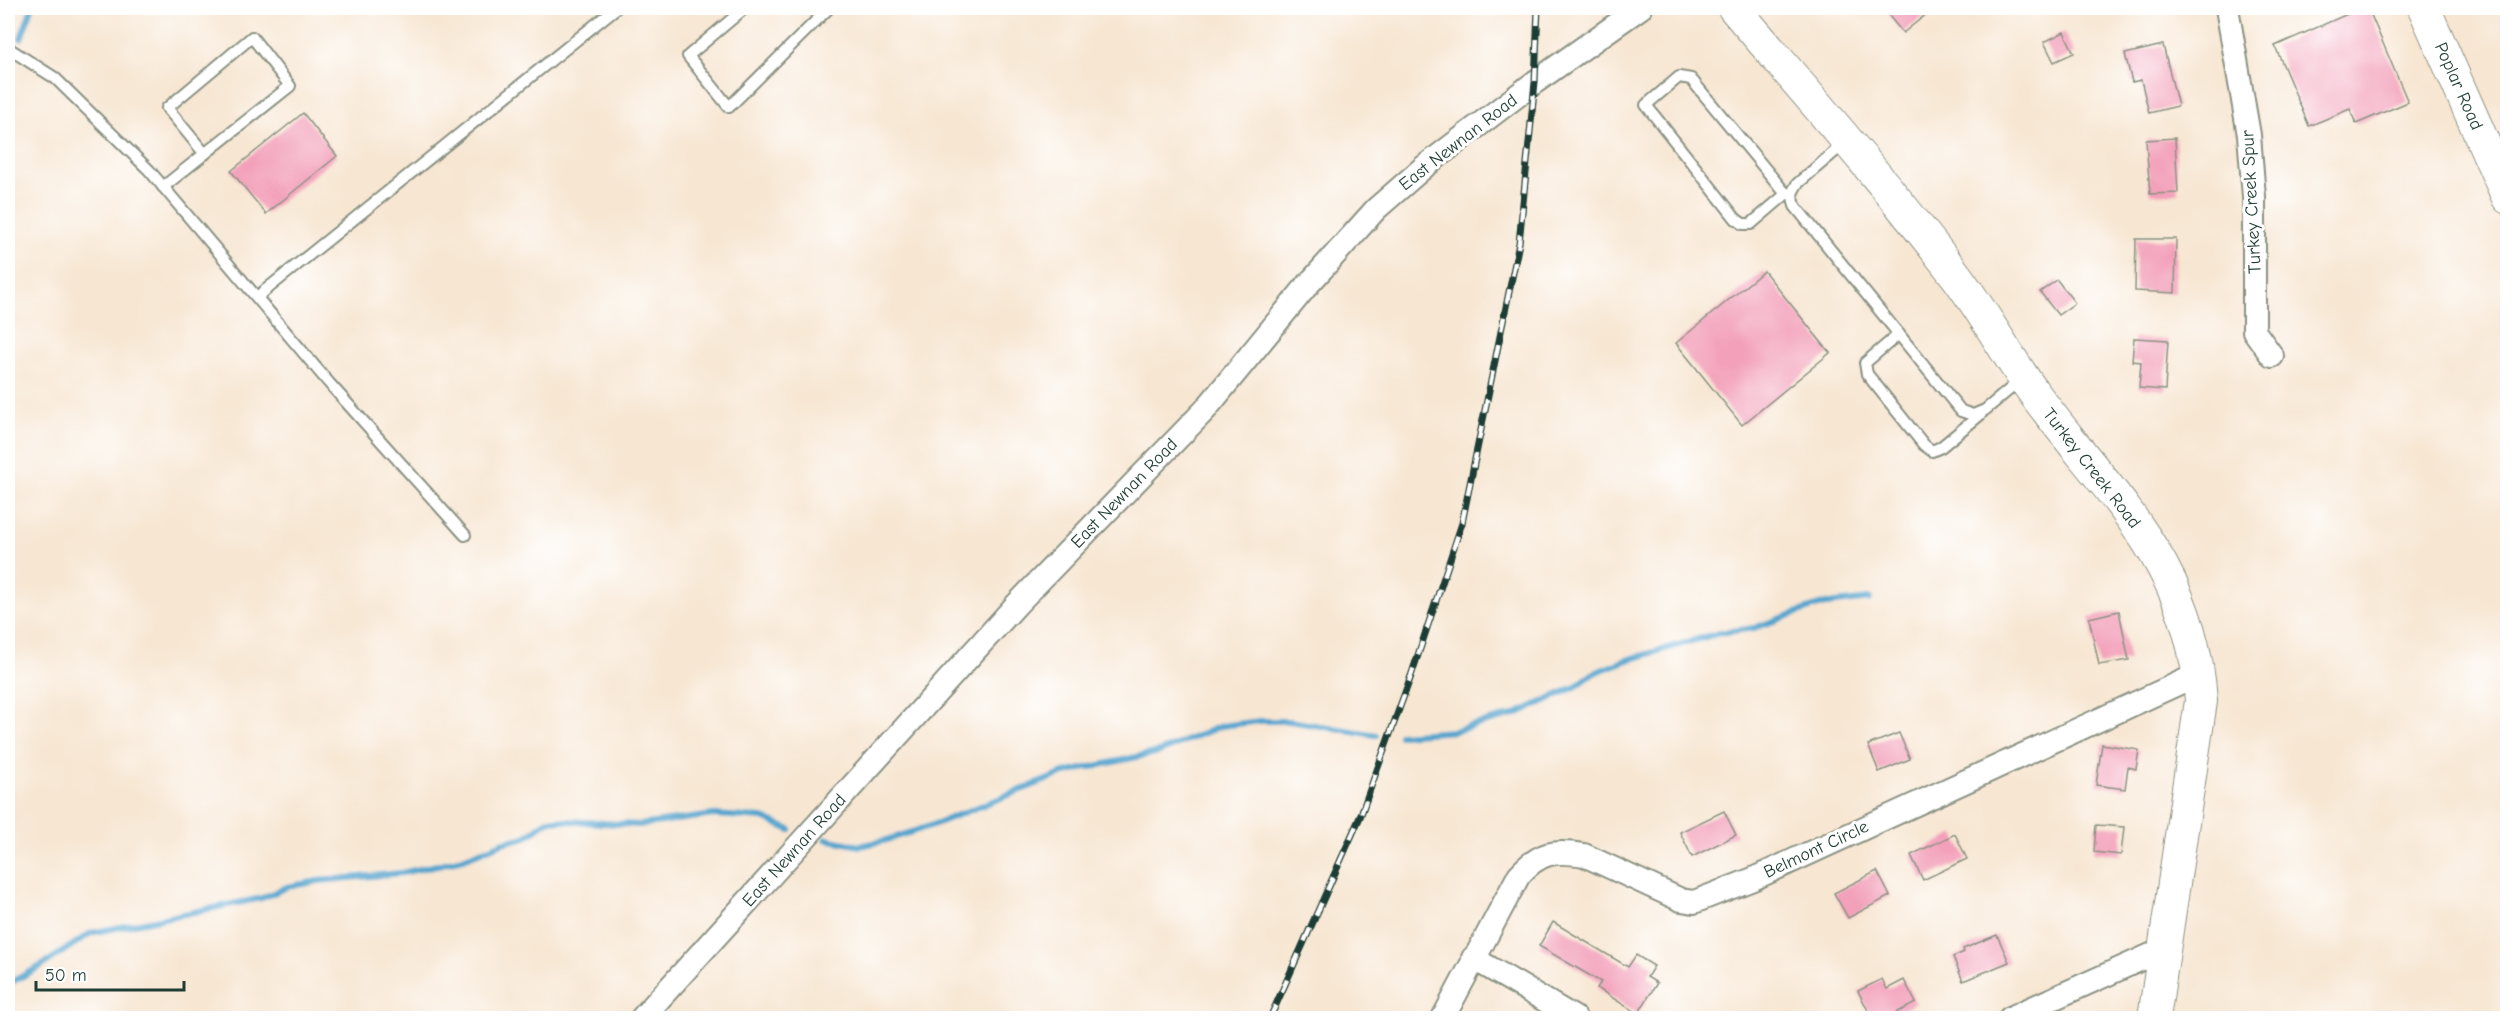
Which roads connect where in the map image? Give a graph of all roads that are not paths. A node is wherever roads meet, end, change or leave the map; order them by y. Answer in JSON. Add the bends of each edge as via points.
{"nodes":[{"id":1,"x":615,"y":8,"type":"edge"},
{"id":2,"x":745,"y":8,"type":"edge"},
{"id":3,"x":830,"y":8,"type":"edge"},
{"id":4,"x":1640,"y":8,"type":"edge"},
{"id":5,"x":1734,"y":8,"type":"edge"},
{"id":6,"x":2227,"y":8,"type":"edge"},
{"id":7,"x":2424,"y":8,"type":"edge"},
{"id":8,"x":8,"y":48,"type":"edge"},
{"id":9,"x":1846,"y":141,"type":"junction"},
{"id":10,"x":205,"y":154,"type":"junction"},
{"id":11,"x":164,"y":187,"type":"junction"},
{"id":12,"x":1789,"y":194,"type":"junction"},
{"id":13,"x":2508,"y":198,"type":"edge"},
{"id":14,"x":258,"y":297,"type":"junction"},
{"id":15,"x":1899,"y":334,"type":"junction"},
{"id":16,"x":2272,"y":356,"type":"dead end"},
{"id":17,"x":2024,"y":378,"type":"junction"},
{"id":18,"x":1985,"y":410,"type":"junction"},
{"id":19,"x":465,"y":535,"type":"dead end"},
{"id":20,"x":2199,"y":674,"type":"junction"},
{"id":21,"x":2164,"y":949,"type":"junction"},
{"id":22,"x":1473,"y":958,"type":"junction"},
{"id":23,"x":642,"y":1018,"type":"edge"},
{"id":24,"x":1443,"y":1018,"type":"edge"},
{"id":25,"x":1575,"y":1018,"type":"edge"},
{"id":26,"x":2010,"y":1018,"type":"edge"},
{"id":27,"x":2154,"y":1018,"type":"edge"}],
"edges":[{"from":1,"to":14,"type":"lane"},
{"from":2,"to":3,"type":"lane","via":[[688,56],[729,107]]},
{"from":4,"to":23,"type":"street","name":"East Newnan Road","via":[[1526,89],[1376,209],[1205,410],[1017,604]]},
{"from":5,"to":9,"type":"street","name":"Turkey Creek Road"},
{"from":6,"to":16,"type":"street","name":"Turkey Creek Spur","via":[[2252,166],[2254,331]]},
{"from":7,"to":13,"type":"street","name":"Poplar Road"},
{"from":8,"to":11,"type":"lane","via":[[55,78]]},
{"from":9,"to":12,"type":"lane"},
{"from":9,"to":17,"type":"street","name":"Turkey Creek Road","via":[[1952,270]]},
{"from":10,"to":10,"type":"lane","via":[[290,86],[252,38],[167,108]]},
{"from":10,"to":11,"type":"lane"},
{"from":11,"to":14,"type":"lane"},
{"from":12,"to":12,"type":"lane","via":[[1691,79],[1679,77],[1646,105],[1743,224],[1751,224]]},
{"from":12,"to":15,"type":"lane"},
{"from":14,"to":19,"type":"lane"},
{"from":15,"to":18,"type":"lane","via":[[1961,411],[1973,415]]},
{"from":15,"to":18,"type":"lane","via":[[1865,363],[1867,374],[1924,445],[1932,451],[1941,447]]},
{"from":17,"to":18,"type":"lane"},
{"from":17,"to":20,"type":"street","name":"Turkey Creek Road","via":[[2151,544],[2189,629]]},
{"from":20,"to":21,"type":"street","name":"Turkey Creek Road","via":[[2200,701]]},
{"from":20,"to":22,"type":"street","name":"Belmont Circle","via":[[1753,879],[1694,902],[1681,900],[1584,855],[1549,853],[1519,875]]},
{"from":21,"to":26,"type":"street"},
{"from":21,"to":27,"type":"street","name":"Turkey Creek Road"},
{"from":22,"to":24,"type":"street","name":"Belmont Circle"},
{"from":22,"to":25,"type":"street"}]}
